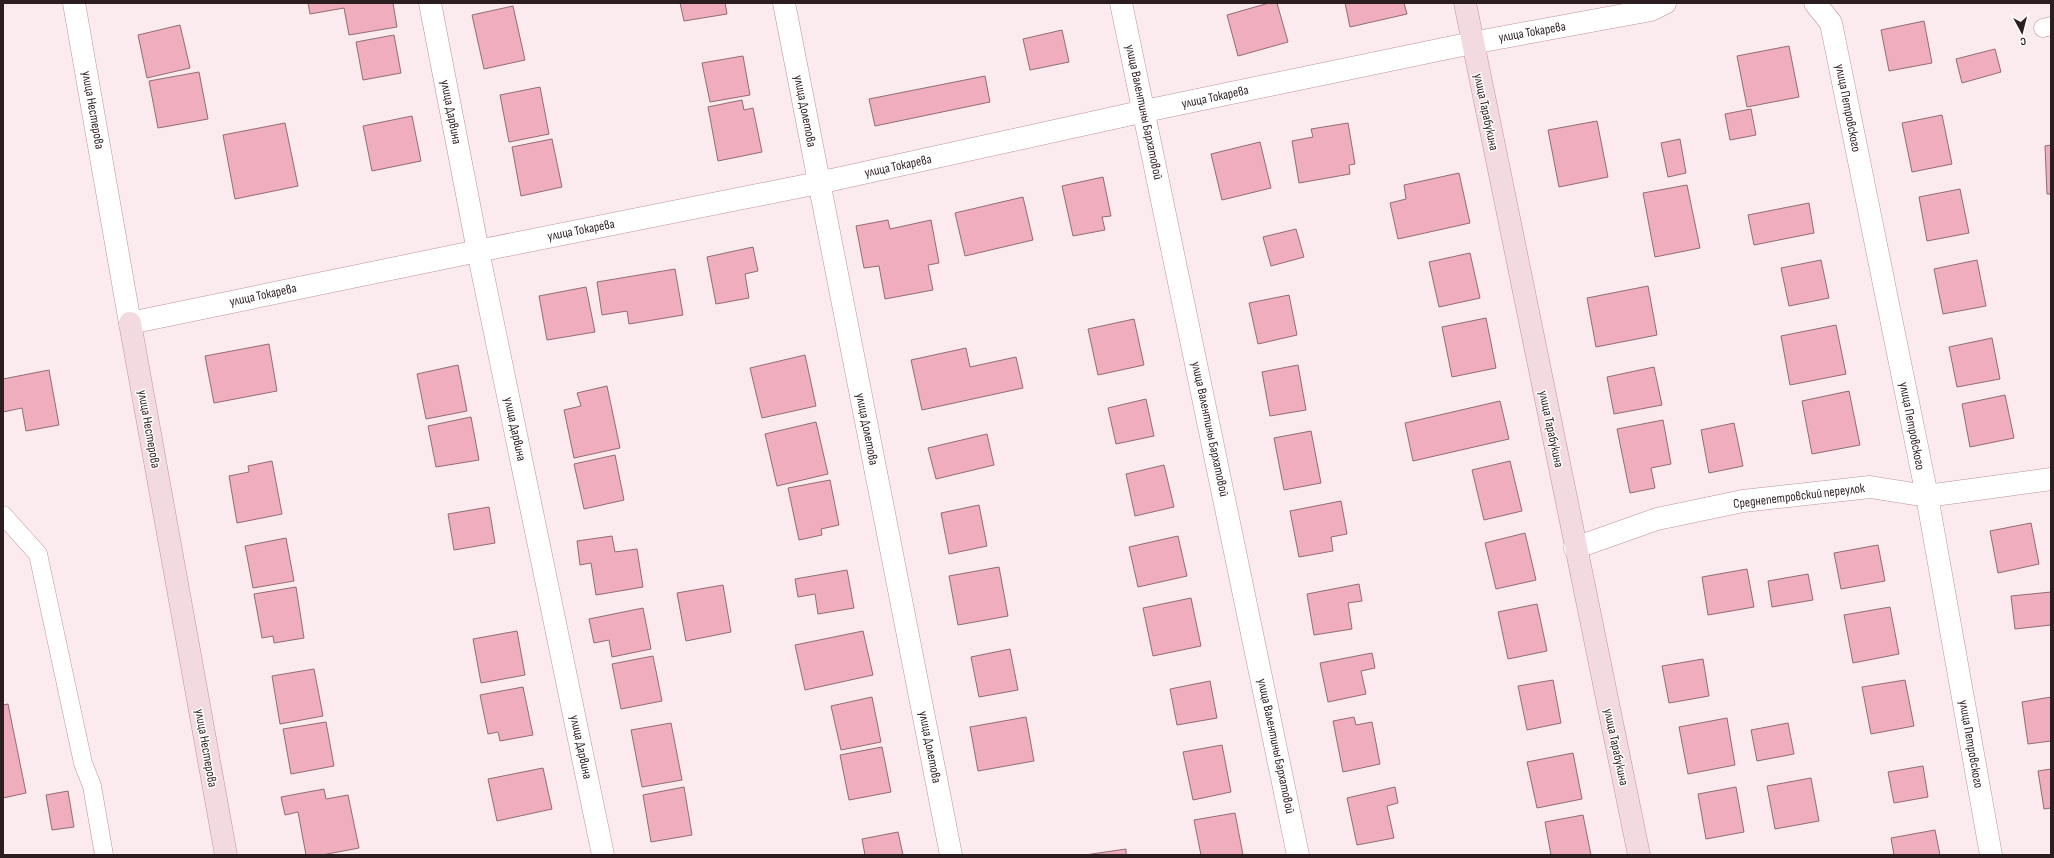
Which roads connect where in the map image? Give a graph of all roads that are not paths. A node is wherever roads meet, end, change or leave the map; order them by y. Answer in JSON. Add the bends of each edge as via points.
{"nodes":[{"id":1,"x":74,"y":3,"type":"edge"},
{"id":2,"x":430,"y":3,"type":"edge"},
{"id":3,"x":784,"y":3,"type":"edge"},
{"id":4,"x":1121,"y":3,"type":"edge"},
{"id":5,"x":1465,"y":3,"type":"edge"},
{"id":6,"x":1664,"y":3,"type":"edge"},
{"id":7,"x":1815,"y":3,"type":"edge"},
{"id":8,"x":1472,"y":43,"type":"junction"},
{"id":9,"x":1145,"y":111,"type":"junction"},
{"id":10,"x":818,"y":183,"type":"junction"},
{"id":11,"x":478,"y":251,"type":"junction"},
{"id":12,"x":130,"y":323,"type":"junction"},
{"id":13,"x":2051,"y":479,"type":"edge"},
{"id":14,"x":1927,"y":496,"type":"junction"},
{"id":15,"x":3,"y":515,"type":"edge"},
{"id":16,"x":1575,"y":548,"type":"junction"},
{"id":17,"x":104,"y":855,"type":"edge"},
{"id":18,"x":226,"y":855,"type":"edge"},
{"id":19,"x":603,"y":855,"type":"edge"},
{"id":20,"x":951,"y":855,"type":"edge"},
{"id":21,"x":1298,"y":855,"type":"edge"},
{"id":22,"x":1639,"y":855,"type":"edge"},
{"id":23,"x":1991,"y":855,"type":"edge"}],
"edges":[{"from":1,"to":12,"type":"street","name":"улица Нестерова"},
{"from":2,"to":11,"type":"street","name":"улица Дарвина"},
{"from":3,"to":10,"type":"street","name":"улица Долетова"},
{"from":4,"to":9,"type":"street","name":"улица Валентины Бархатовой"},
{"from":5,"to":8,"type":"main road","name":"улица Тарабукина"},
{"from":6,"to":8,"type":"street","name":"улица Токарева","via":[[1651,10]]},
{"from":7,"to":14,"type":"street","name":"улица Петровского","via":[[1830,22]]},
{"from":8,"to":9,"type":"street","name":"улица Токарева"},
{"from":8,"to":16,"type":"main road","name":"улица Тарабукина"},
{"from":9,"to":10,"type":"street","name":"улица Токарева"},
{"from":9,"to":21,"type":"street","name":"улица Валентины Бархатовой"},
{"from":10,"to":11,"type":"street","name":"улица Токарева"},
{"from":10,"to":20,"type":"street","name":"улица Долетова"},
{"from":11,"to":12,"type":"street","name":"улица Токарева"},
{"from":11,"to":19,"type":"street","name":"улица Дарвина"},
{"from":12,"to":18,"type":"main road","name":"улица Нестерова"},
{"from":13,"to":14,"type":"street","name":"Среднепетровский переулок"},
{"from":14,"to":16,"type":"street","name":"Среднепетровский переулок","via":[[1870,487],[1743,501],[1657,519]]},
{"from":14,"to":23,"type":"street","name":"улица Петровского"},
{"from":15,"to":17,"type":"lane","via":[[38,554],[83,763],[92,786]]},
{"from":16,"to":22,"type":"main road","name":"улица Тарабукина"}]}
